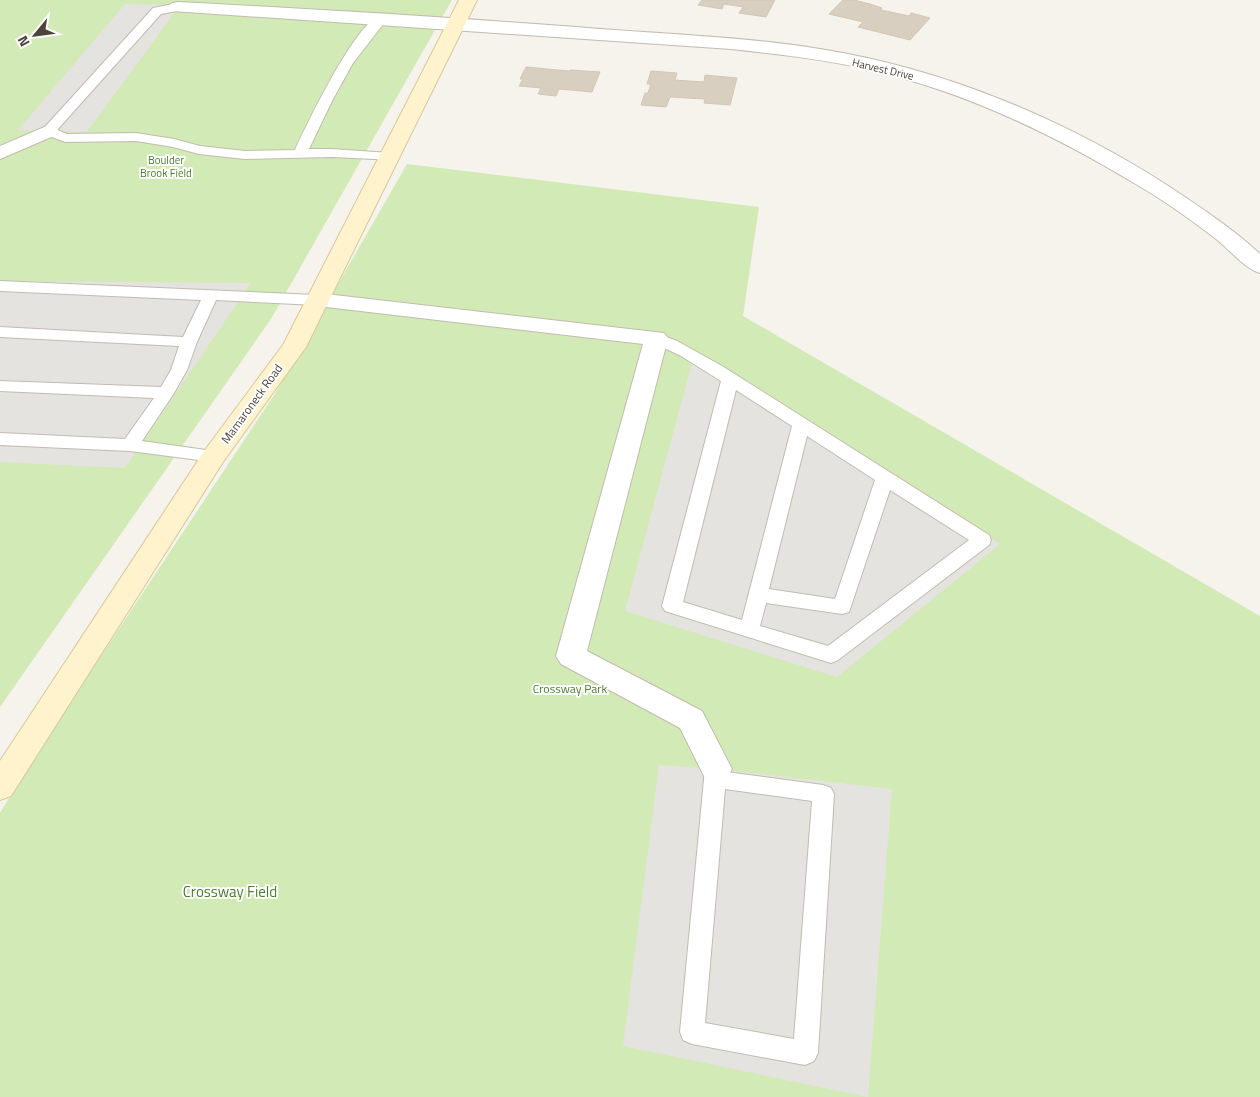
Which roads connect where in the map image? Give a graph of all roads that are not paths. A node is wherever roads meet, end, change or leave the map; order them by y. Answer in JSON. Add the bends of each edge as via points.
{"nodes":[{"id":1,"x":468,"y":0,"type":"edge"},
{"id":2,"x":178,"y":7,"type":"joint"},
{"id":3,"x":382,"y":18,"type":"junction"},
{"id":4,"x":456,"y":23,"type":"junction"},
{"id":5,"x":49,"y":131,"type":"junction"},
{"id":6,"x":0,"y":153,"type":"edge"},
{"id":7,"x":300,"y":154,"type":"junction"},
{"id":8,"x":390,"y":157,"type":"junction"},
{"id":9,"x":1260,"y":266,"type":"edge"},
{"id":10,"x":0,"y":286,"type":"edge"},
{"id":11,"x":211,"y":295,"type":"junction"},
{"id":12,"x":317,"y":300,"type":"junction"},
{"id":13,"x":0,"y":332,"type":"edge"},
{"id":14,"x":656,"y":338,"type":"junction"},
{"id":15,"x":189,"y":342,"type":"junction"},
{"id":16,"x":730,"y":379,"type":"junction"},
{"id":17,"x":0,"y":386,"type":"edge"},
{"id":18,"x":166,"y":393,"type":"junction"},
{"id":19,"x":801,"y":424,"type":"junction"},
{"id":20,"x":0,"y":439,"type":"edge"},
{"id":21,"x":130,"y":445,"type":"junction"},
{"id":22,"x":214,"y":456,"type":"junction"},
{"id":23,"x":884,"y":479,"type":"junction"},
{"id":24,"x":758,"y":595,"type":"junction"},
{"id":25,"x":749,"y":630,"type":"junction"},
{"id":26,"x":716,"y":774,"type":"junction"},
{"id":27,"x":0,"y":787,"type":"edge"}],
"edges":[{"from":1,"to":4,"type":"street","name":"Mamaroneck Road"},
{"from":2,"to":3,"type":"street","name":"Harvest Drive"},
{"from":2,"to":5,"type":"lane","via":[[157,12]]},
{"from":3,"to":4,"type":"street","name":"Harvest Drive"},
{"from":3,"to":7,"type":"lane","via":[[362,40],[328,96]]},
{"from":4,"to":8,"type":"street","name":"Mamaroneck Road"},
{"from":4,"to":9,"type":"street","name":"Harvest Drive","via":[[824,55],[916,76],[1062,133],[1152,184],[1206,221]]},
{"from":5,"to":6,"type":"street"},
{"from":5,"to":7,"type":"lane","via":[[65,138],[136,137],[236,154]]},
{"from":7,"to":8,"type":"lane"},
{"from":8,"to":12,"type":"street","name":"Mamaroneck Road"},
{"from":10,"to":11,"type":"lane"},
{"from":11,"to":12,"type":"lane"},
{"from":11,"to":15,"type":"lane"},
{"from":12,"to":14,"type":"street"},
{"from":12,"to":22,"type":"street","name":"Mamaroneck Road","via":[[294,347]]},
{"from":13,"to":15,"type":"lane"},
{"from":14,"to":16,"type":"lane","via":[[681,348]]},
{"from":14,"to":26,"type":"street","via":[[571,656],[691,720]]},
{"from":15,"to":18,"type":"lane"},
{"from":16,"to":19,"type":"lane"},
{"from":16,"to":25,"type":"lane","via":[[672,606]]},
{"from":17,"to":18,"type":"lane"},
{"from":18,"to":21,"type":"lane"},
{"from":19,"to":23,"type":"lane"},
{"from":19,"to":24,"type":"lane"},
{"from":20,"to":21,"type":"lane"},
{"from":21,"to":22,"type":"lane"},
{"from":22,"to":27,"type":"street","name":"Mamaroneck Road"},
{"from":23,"to":24,"type":"lane","via":[[842,607]]},
{"from":23,"to":25,"type":"lane","via":[[982,540],[831,656]]},
{"from":24,"to":25,"type":"lane"},
{"from":26,"to":26,"type":"lane","via":[[692,1032],[805,1053],[823,794]]}]}
